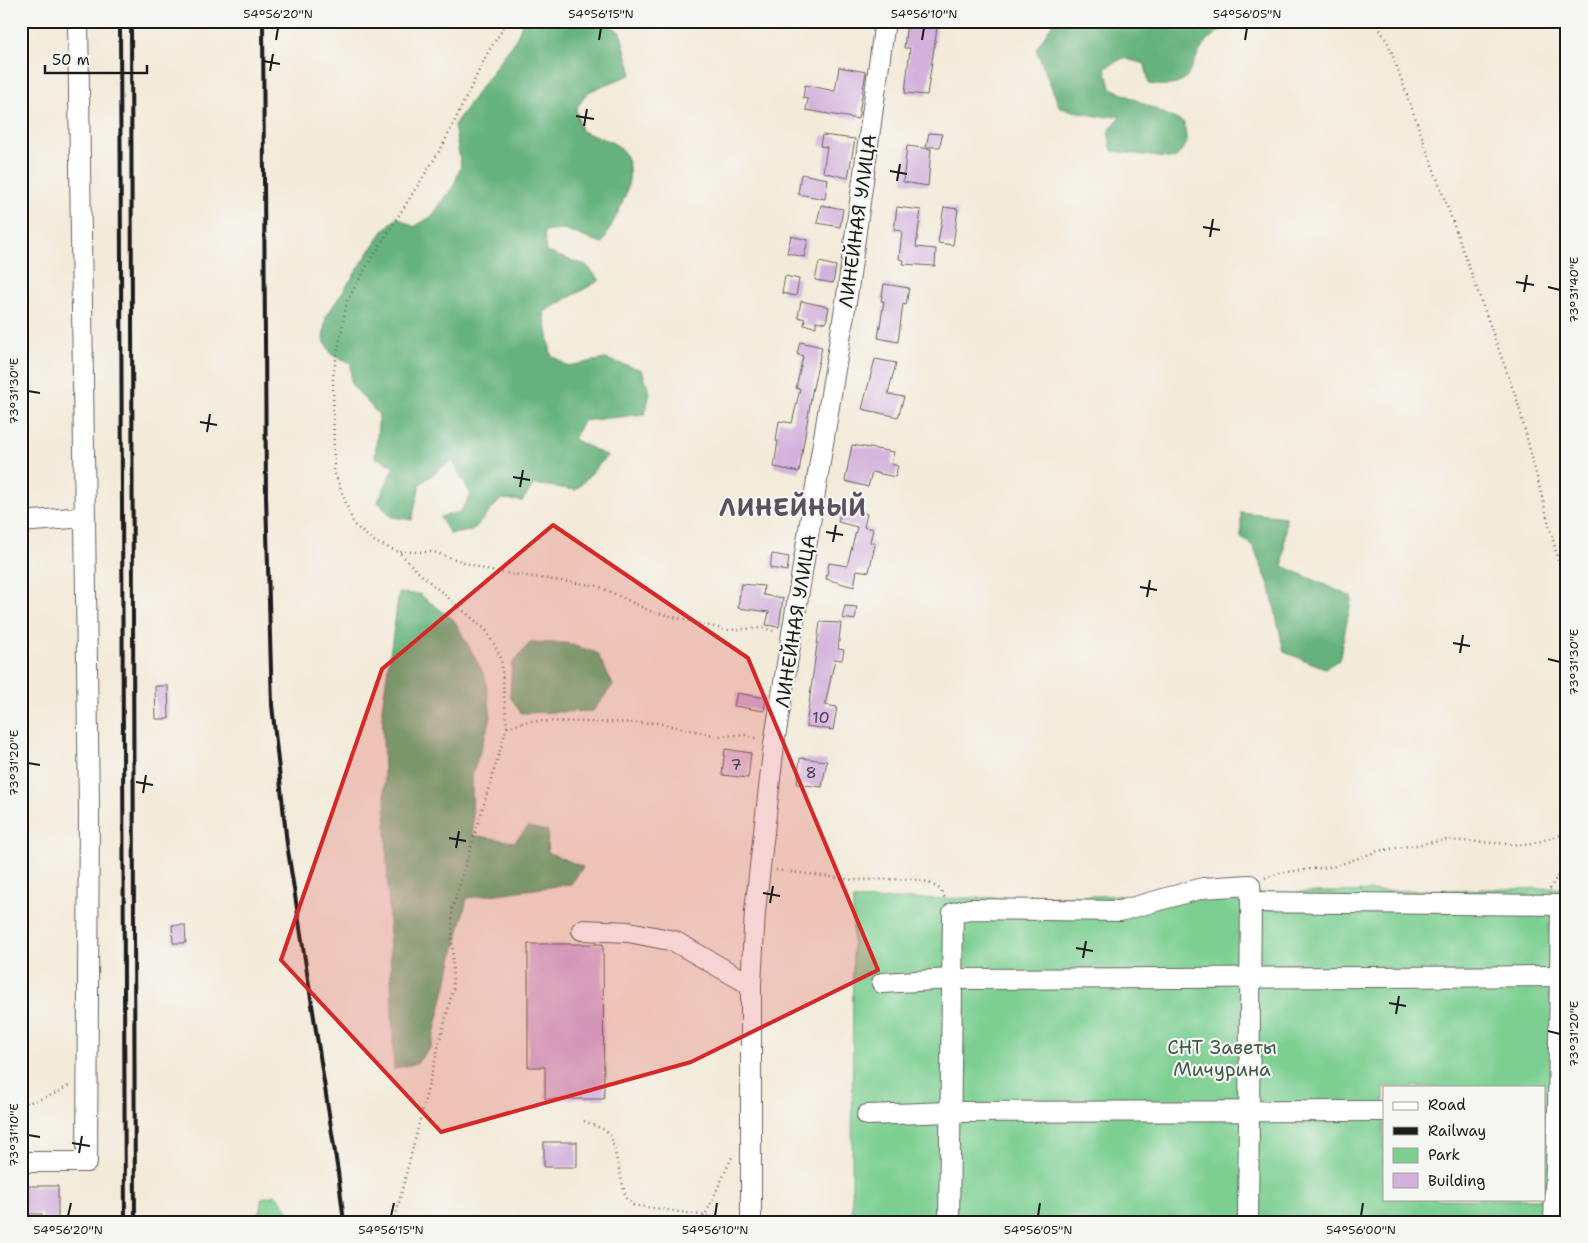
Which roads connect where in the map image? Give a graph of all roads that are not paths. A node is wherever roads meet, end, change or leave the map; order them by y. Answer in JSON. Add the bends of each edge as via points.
{"nodes":[{"id":1,"x":78,"y":21,"type":"edge"},
{"id":2,"x":885,"y":21,"type":"edge"},
{"id":3,"x":84,"y":517,"type":"junction"},
{"id":4,"x":21,"y":522,"type":"edge"},
{"id":5,"x":1248,"y":893,"type":"junction"},
{"id":6,"x":582,"y":930,"type":"dead end"},
{"id":7,"x":1560,"y":976,"type":"junction"},
{"id":8,"x":1250,"y":978,"type":"junction"},
{"id":9,"x":952,"y":979,"type":"junction"},
{"id":10,"x":882,"y":983,"type":"dead end"},
{"id":11,"x":751,"y":985,"type":"junction"},
{"id":12,"x":1551,"y":1109,"type":"edge"},
{"id":13,"x":1383,"y":1111,"type":"edge"},
{"id":14,"x":950,"y":1112,"type":"junction"},
{"id":15,"x":1249,"y":1112,"type":"junction"},
{"id":16,"x":867,"y":1115,"type":"dead end"},
{"id":17,"x":21,"y":1162,"type":"edge"},
{"id":18,"x":751,"y":1222,"type":"edge"},
{"id":19,"x":949,"y":1222,"type":"edge"},
{"id":20,"x":1248,"y":1222,"type":"edge"},
{"id":21,"x":1554,"y":1222,"type":"edge"}],
"edges":[{"from":1,"to":3,"type":"street"},
{"from":2,"to":11,"type":"street","name":"ЛИНЕЙНАЯ УЛИЦА","via":[[847,296],[774,744],[755,911]]},
{"from":3,"to":4,"type":"street"},
{"from":3,"to":17,"type":"street","via":[[89,808],[87,1162]]},
{"from":5,"to":7,"type":"street","via":[[1561,905]]},
{"from":5,"to":8,"type":"street"},
{"from":5,"to":9,"type":"street","via":[[1203,888],[1120,911],[969,909],[953,913]]},
{"from":6,"to":11,"type":"street","via":[[629,932],[674,941]]},
{"from":7,"to":8,"type":"street"},
{"from":7,"to":12,"type":"street"},
{"from":8,"to":9,"type":"street"},
{"from":8,"to":15,"type":"street"},
{"from":9,"to":10,"type":"street"},
{"from":9,"to":14,"type":"street"},
{"from":11,"to":18,"type":"street","name":"ЛИНЕЙНАЯ УЛИЦА"},
{"from":12,"to":21,"type":"street"},
{"from":13,"to":15,"type":"street"},
{"from":14,"to":15,"type":"street"},
{"from":14,"to":16,"type":"street"},
{"from":14,"to":19,"type":"street"},
{"from":15,"to":20,"type":"street"}]}
